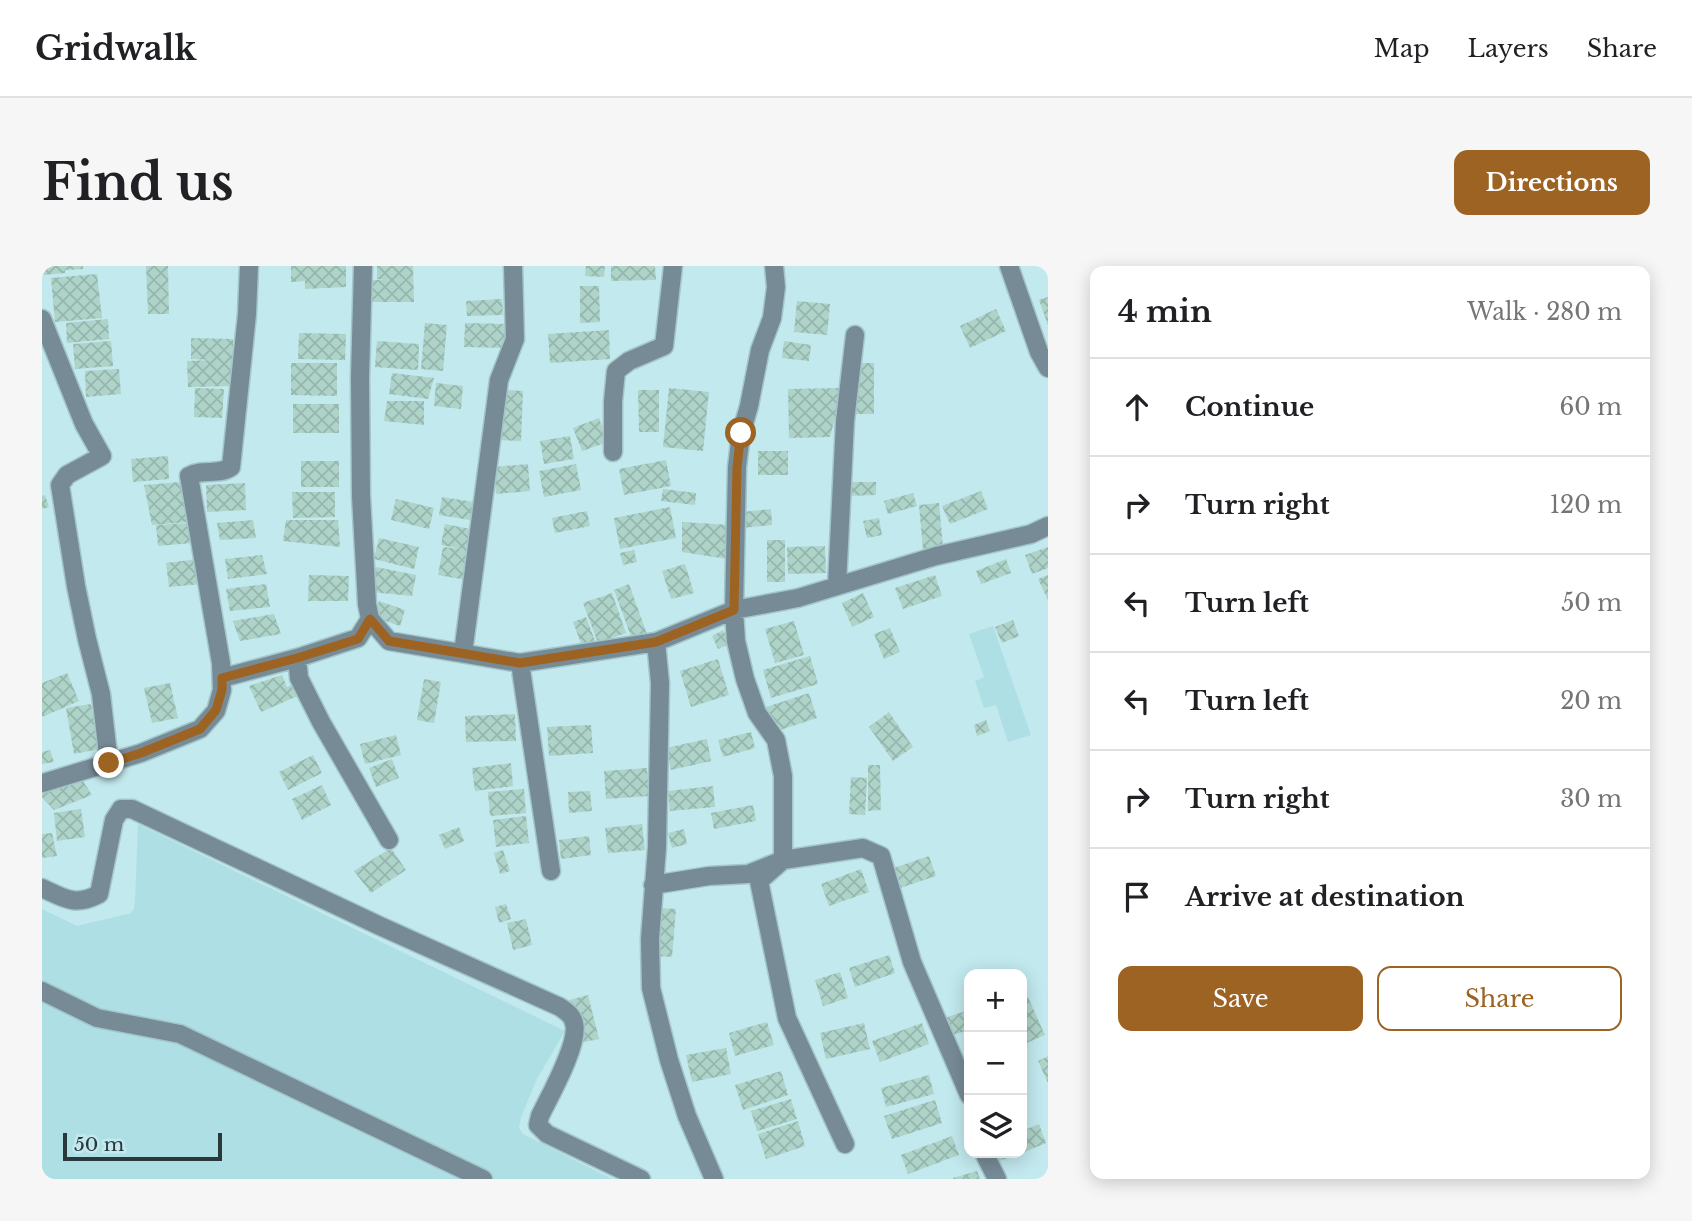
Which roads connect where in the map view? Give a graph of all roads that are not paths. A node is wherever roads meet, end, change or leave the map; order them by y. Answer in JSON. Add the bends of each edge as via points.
{"nodes":[{"id":1,"x":249,"y":266,"type":"edge"},
{"id":2,"x":363,"y":266,"type":"edge"},
{"id":3,"x":513,"y":266,"type":"edge"},
{"id":4,"x":673,"y":266,"type":"edge"},
{"id":5,"x":774,"y":266,"type":"edge"},
{"id":6,"x":1009,"y":266,"type":"edge"},
{"id":7,"x":42,"y":319,"type":"edge"},
{"id":8,"x":855,"y":335,"type":"dead end"},
{"id":9,"x":1048,"y":368,"type":"edge"},
{"id":10,"x":613,"y":452,"type":"dead end"},
{"id":11,"x":1048,"y":526,"type":"edge"},
{"id":12,"x":837,"y":585,"type":"junction"},
{"id":13,"x":734,"y":610,"type":"junction"},
{"id":14,"x":370,"y":619,"type":"junction"},
{"id":15,"x":656,"y":642,"type":"junction"},
{"id":16,"x":463,"y":653,"type":"junction"},
{"id":17,"x":297,"y":658,"type":"junction"},
{"id":18,"x":520,"y":663,"type":"junction"},
{"id":19,"x":222,"y":678,"type":"junction"},
{"id":20,"x":109,"y":763,"type":"junction"},
{"id":21,"x":43,"y":783,"type":"edge"},
{"id":22,"x":389,"y":840,"type":"dead end"},
{"id":23,"x":783,"y":860,"type":"junction"},
{"id":24,"x":551,"y":871,"type":"dead end"},
{"id":25,"x":653,"y":885,"type":"junction"},
{"id":26,"x":42,"y":888,"type":"edge"},
{"id":27,"x":42,"y":991,"type":"edge"},
{"id":28,"x":964,"y":1083,"type":"edge"},
{"id":29,"x":845,"y":1144,"type":"dead end"},
{"id":30,"x":986,"y":1158,"type":"edge"},
{"id":31,"x":482,"y":1179,"type":"edge"},
{"id":32,"x":640,"y":1179,"type":"edge"},
{"id":33,"x":714,"y":1179,"type":"edge"},
{"id":34,"x":997,"y":1179,"type":"edge"}],
"edges":[{"from":1,"to":19,"type":"street","via":[[231,467],[189,477]]},
{"from":2,"to":14,"type":"street","via":[[361,496]]},
{"from":3,"to":16,"type":"street","via":[[515,339],[499,380]]},
{"from":4,"to":10,"type":"street","via":[[664,346],[616,371]]},
{"from":5,"to":13,"type":"street","via":[[772,318],[760,349],[737,467]]},
{"from":6,"to":9,"type":"street"},
{"from":7,"to":20,"type":"street","via":[[84,424],[102,456],[67,475],[60,485],[76,586],[101,694]]},
{"from":8,"to":12,"type":"street","via":[[845,421]]},
{"from":11,"to":12,"type":"street"},
{"from":12,"to":13,"type":"street"},
{"from":13,"to":15,"type":"street"},
{"from":13,"to":23,"type":"street","via":[[745,679],[757,713],[776,740],[783,776]]},
{"from":14,"to":16,"type":"street","via":[[389,641]]},
{"from":14,"to":17,"type":"street","via":[[358,639]]},
{"from":15,"to":18,"type":"street"},
{"from":15,"to":25,"type":"street","via":[[660,684]]},
{"from":16,"to":18,"type":"street"},
{"from":17,"to":19,"type":"street"},
{"from":17,"to":22,"type":"street","via":[[299,678],[321,722]]},
{"from":18,"to":24,"type":"street"},
{"from":19,"to":20,"type":"street","via":[[216,710],[200,729]]},
{"from":20,"to":21,"type":"street"},
{"from":23,"to":25,"type":"street","via":[[748,874]]},
{"from":23,"to":28,"type":"street","via":[[863,848],[881,856],[912,962]]},
{"from":23,"to":29,"type":"street","via":[[759,881],[787,1018]]},
{"from":25,"to":33,"type":"street","via":[[651,988],[687,1115]]},
{"from":26,"to":32,"type":"street","via":[[74,901],[99,894],[114,820],[121,809],[132,809],[560,1007],[576,1026],[574,1043],[538,1125],[547,1135]]},
{"from":27,"to":31,"type":"street","via":[[97,1018],[180,1034]]},
{"from":30,"to":34,"type":"street"}]}
